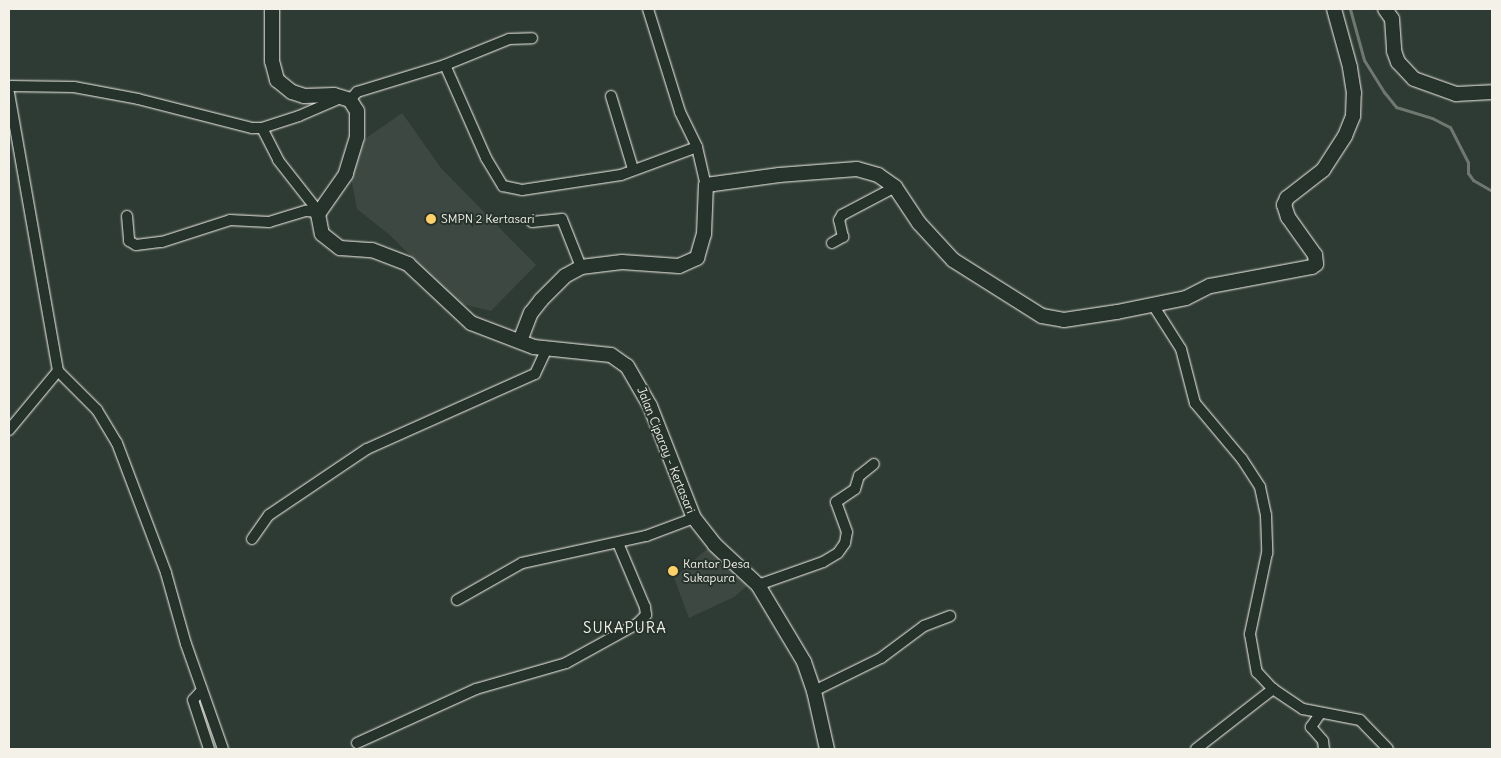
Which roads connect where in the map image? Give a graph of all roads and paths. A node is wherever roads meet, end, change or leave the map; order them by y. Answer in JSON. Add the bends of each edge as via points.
{"nodes":[{"id":1,"x":272,"y":9,"type":"edge"},
{"id":2,"x":648,"y":9,"type":"edge"},
{"id":3,"x":1334,"y":9,"type":"edge"},
{"id":4,"x":1386,"y":9,"type":"edge"},
{"id":5,"x":532,"y":38,"type":"dead end"},
{"id":6,"x":445,"y":65,"type":"junction"},
{"id":7,"x":9,"y":86,"type":"edge"},
{"id":8,"x":1492,"y":92,"type":"edge"},
{"id":9,"x":9,"y":93,"type":"edge"},
{"id":10,"x":610,"y":96,"type":"dead end"},
{"id":11,"x":346,"y":99,"type":"junction"},
{"id":12,"x":262,"y":128,"type":"junction"},
{"id":13,"x":697,"y":147,"type":"junction"},
{"id":14,"x":633,"y":169,"type":"junction"},
{"id":15,"x":706,"y":184,"type":"junction"},
{"id":16,"x":895,"y":187,"type":"junction"},
{"id":17,"x":318,"y":212,"type":"junction"},
{"id":18,"x":127,"y":216,"type":"dead end"},
{"id":19,"x":532,"y":222,"type":"dead end"},
{"id":20,"x":832,"y":243,"type":"dead end"},
{"id":21,"x":581,"y":267,"type":"junction"},
{"id":22,"x":1154,"y":305,"type":"junction"},
{"id":23,"x":520,"y":341,"type":"junction"},
{"id":24,"x":547,"y":348,"type":"junction"},
{"id":25,"x":58,"y":371,"type":"junction"},
{"id":26,"x":9,"y":430,"type":"edge"},
{"id":27,"x":874,"y":464,"type":"dead end"},
{"id":28,"x":694,"y":518,"type":"junction"},
{"id":29,"x":252,"y":539,"type":"dead end"},
{"id":30,"x":618,"y":543,"type":"junction"},
{"id":31,"x":758,"y":585,"type":"junction"},
{"id":32,"x":457,"y":600,"type":"dead end"},
{"id":33,"x":950,"y":616,"type":"dead end"},
{"id":34,"x":1273,"y":689,"type":"junction"},
{"id":35,"x":202,"y":690,"type":"junction"},
{"id":36,"x":814,"y":691,"type":"junction"},
{"id":37,"x":1320,"y":714,"type":"junction"},
{"id":38,"x":356,"y":743,"type":"dead end"},
{"id":39,"x":208,"y":749,"type":"edge"},
{"id":40,"x":223,"y":749,"type":"edge"},
{"id":41,"x":827,"y":749,"type":"edge"},
{"id":42,"x":1196,"y":749,"type":"edge"},
{"id":43,"x":1324,"y":749,"type":"edge"},
{"id":44,"x":1388,"y":749,"type":"edge"}],
"edges":[{"from":1,"to":11,"type":"street","via":[[272,61],[278,80],[292,92],[304,96]]},
{"from":2,"to":13,"type":"street","via":[[680,112]]},
{"from":3,"to":22,"type":"street","via":[[1350,67],[1353,116],[1345,136],[1322,170],[1287,198],[1284,205],[1288,217],[1315,255],[1316,264],[1268,278],[1210,286],[1186,298]]},
{"from":4,"to":8,"type":"street","via":[[1392,18],[1398,62],[1414,79],[1456,94]]},
{"from":5,"to":6,"type":"street","via":[[509,39]]},
{"from":6,"to":11,"type":"street","via":[[357,92]]},
{"from":6,"to":14,"type":"street","via":[[480,144],[503,186],[522,190],[615,176]]},
{"from":7,"to":12,"type":"street","via":[[74,87]]},
{"from":9,"to":25,"type":"street"},
{"from":10,"to":14,"type":"street"},
{"from":11,"to":12,"type":"street"},
{"from":11,"to":17,"type":"street","via":[[357,111],[358,124],[351,158],[341,184]]},
{"from":12,"to":17,"type":"street","via":[[278,160]]},
{"from":13,"to":14,"type":"street"},
{"from":13,"to":15,"type":"street"},
{"from":15,"to":16,"type":"street","via":[[857,168],[878,175]]},
{"from":15,"to":21,"type":"street","via":[[704,234],[696,258],[679,266],[622,262]]},
{"from":16,"to":20,"type":"street","via":[[842,214],[839,220],[843,237]]},
{"from":16,"to":22,"type":"street","via":[[919,223],[953,260],[1042,316],[1064,320]]},
{"from":17,"to":18,"type":"street","via":[[306,211],[269,222],[230,220],[162,242],[136,246],[129,240]]},
{"from":17,"to":23,"type":"street","name":"Jalan Ciparay - Kertasari","via":[[320,231],[334,246],[372,250],[399,259],[418,272],[460,316]]},
{"from":19,"to":21,"type":"street","via":[[559,218],[564,221]]},
{"from":21,"to":23,"type":"street","via":[[565,276],[541,300],[531,313]]},
{"from":22,"to":34,"type":"street","via":[[1181,349],[1195,403],[1242,459],[1260,488],[1266,515],[1267,553],[1252,620],[1250,648],[1257,672]]},
{"from":23,"to":24,"type":"street","name":"Jalan Ciparay - Kertasari"},
{"from":24,"to":28,"type":"street","name":"Jalan Ciparay - Kertasari","via":[[611,355],[627,366],[650,406]]},
{"from":24,"to":29,"type":"street","via":[[535,374],[367,448],[270,515]]},
{"from":25,"to":26,"type":"street"},
{"from":25,"to":35,"type":"street","via":[[97,410],[117,443],[166,573]]},
{"from":27,"to":31,"type":"street","via":[[859,476],[855,489],[836,502],[846,532],[845,543],[838,553],[823,562]]},
{"from":28,"to":30,"type":"street"},
{"from":28,"to":31,"type":"street","name":"Jalan Ciparay - Kertasari","via":[[715,545]]},
{"from":30,"to":32,"type":"street","via":[[522,563]]},
{"from":30,"to":38,"type":"street","via":[[645,607],[646,615],[642,621],[566,663],[476,689]]},
{"from":31,"to":36,"type":"street","name":"Jalan Ciparay - Kertasari","via":[[804,662]]},
{"from":33,"to":36,"type":"street","via":[[924,626],[881,658]]},
{"from":34,"to":37,"type":"street","via":[[1304,709]]},
{"from":34,"to":42,"type":"street"},
{"from":35,"to":39,"type":"street","via":[[193,700]]},
{"from":35,"to":40,"type":"street"},
{"from":36,"to":41,"type":"street","name":"Jalan Ciparay - Kertasari"},
{"from":37,"to":43,"type":"street","via":[[1311,728],[1323,741]]},
{"from":37,"to":44,"type":"street","via":[[1346,715],[1360,720]]}]}
